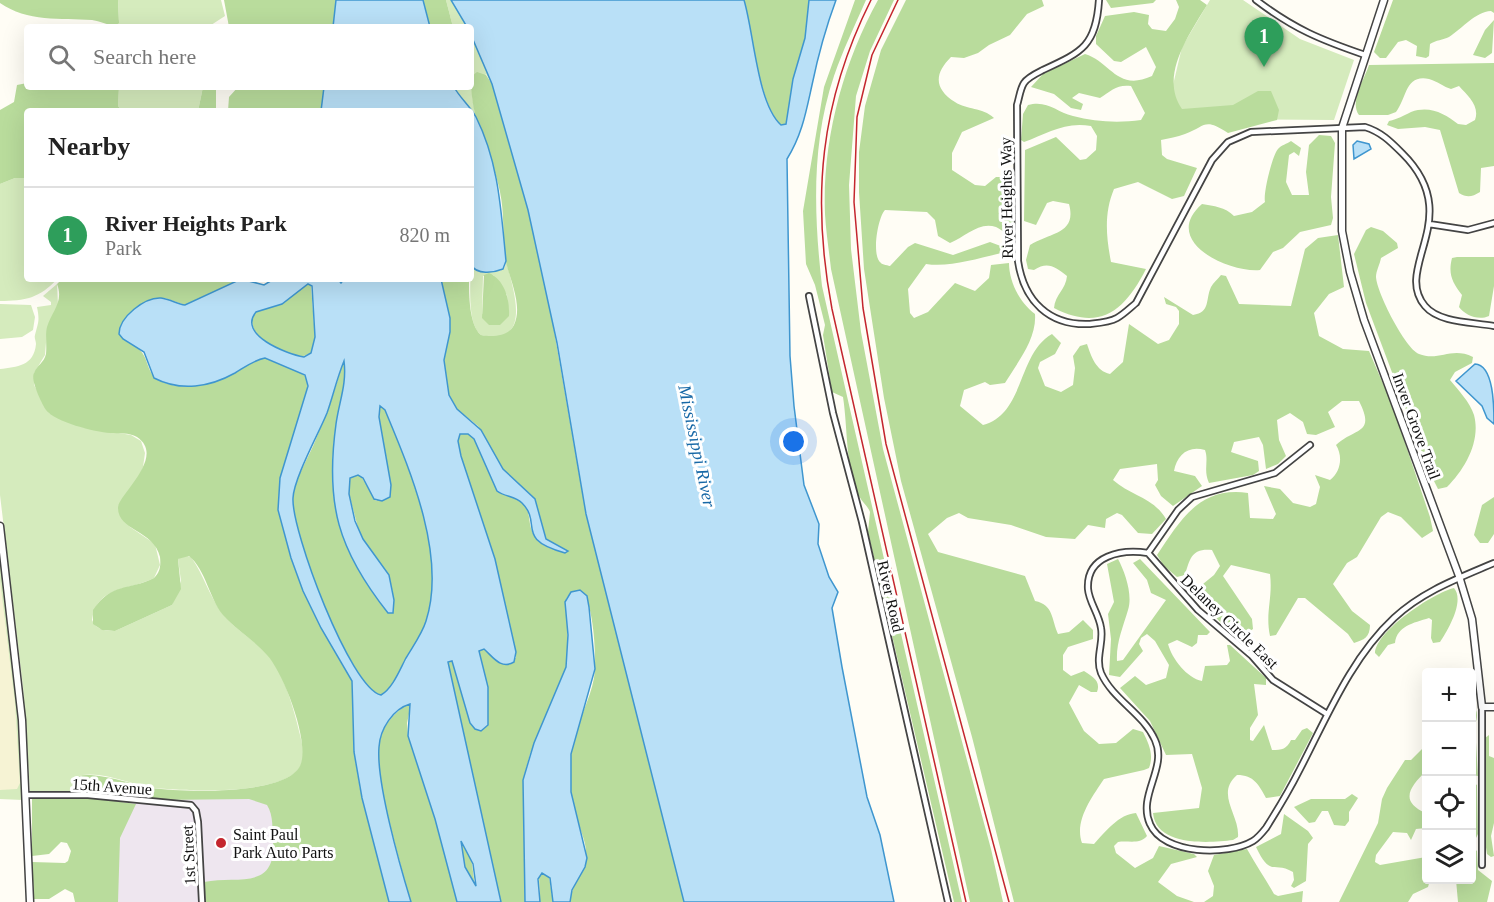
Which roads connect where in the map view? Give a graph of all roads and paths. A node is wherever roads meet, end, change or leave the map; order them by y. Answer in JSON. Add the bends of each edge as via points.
{"nodes":[{"id":1,"x":1099,"y":0,"type":"edge"},
{"id":2,"x":1256,"y":0,"type":"edge"},
{"id":3,"x":1384,"y":0,"type":"edge"},
{"id":4,"x":1365,"y":55,"type":"junction"},
{"id":5,"x":1342,"y":128,"type":"junction"},
{"id":6,"x":1494,"y":223,"type":"edge"},
{"id":7,"x":1430,"y":224,"type":"junction"},
{"id":8,"x":809,"y":296,"type":"dead end"},
{"id":9,"x":1494,"y":326,"type":"edge"},
{"id":10,"x":1310,"y":445,"type":"dead end"},
{"id":11,"x":0,"y":526,"type":"edge"},
{"id":12,"x":1148,"y":553,"type":"junction"},
{"id":13,"x":1494,"y":563,"type":"edge"},
{"id":14,"x":1459,"y":576,"type":"junction"},
{"id":15,"x":1482,"y":707,"type":"junction"},
{"id":16,"x":1494,"y":707,"type":"edge"},
{"id":17,"x":1327,"y":714,"type":"junction"},
{"id":18,"x":26,"y":795,"type":"junction"},
{"id":19,"x":194,"y":808,"type":"joint"},
{"id":20,"x":1482,"y":865,"type":"dead end"},
{"id":21,"x":30,"y":902,"type":"edge"},
{"id":22,"x":202,"y":902,"type":"edge"},
{"id":23,"x":948,"y":902,"type":"edge"}],
"edges":[{"from":1,"to":5,"type":"street","name":"River Heights Way","via":[[1097,23],[1089,40],[1077,54],[1024,82],[1017,105],[1021,280],[1033,301],[1053,316],[1071,325],[1098,323],[1117,318],[1136,303],[1212,160],[1228,142],[1251,132]]},
{"from":2,"to":4,"type":"street","via":[[1317,39]]},
{"from":3,"to":4,"type":"street","name":"Inver Grove Trail"},
{"from":4,"to":5,"type":"street","name":"Inver Grove Trail"},
{"from":5,"to":7,"type":"street","name":"River Heights Way","via":[[1365,127],[1380,132],[1410,161],[1427,189]]},
{"from":5,"to":14,"type":"street","name":"Inver Grove Trail","via":[[1342,231],[1350,272]]},
{"from":6,"to":7,"type":"street","via":[[1468,230]]},
{"from":7,"to":9,"type":"street","name":"River Heights Way","via":[[1416,283],[1418,296],[1438,316]]},
{"from":8,"to":23,"type":"street","name":"River Road"},
{"from":10,"to":12,"type":"street","via":[[1275,473],[1192,497]]},
{"from":11,"to":18,"type":"street","via":[[21,708]]},
{"from":12,"to":17,"type":"street","name":"Delaney Circle East","via":[[1197,610],[1273,680]]},
{"from":12,"to":17,"type":"street","via":[[1129,550],[1101,559],[1090,574],[1088,590],[1102,631],[1100,671],[1156,742],[1158,760],[1144,804],[1150,825],[1161,837],[1175,846],[1191,849],[1239,846],[1254,841],[1266,828]]},
{"from":13,"to":14,"type":"street"},
{"from":14,"to":15,"type":"street","name":"Inver Grove Trail","via":[[1472,619]]},
{"from":14,"to":17,"type":"street","via":[[1395,617],[1366,648]]},
{"from":15,"to":16,"type":"street"},
{"from":15,"to":20,"type":"street","name":"Inver Grove Trail"},
{"from":18,"to":19,"type":"street","name":"15th Avenue","via":[[182,802]]},
{"from":18,"to":21,"type":"street"},
{"from":19,"to":22,"type":"street","name":"1st Street","via":[[199,825]]}]}
